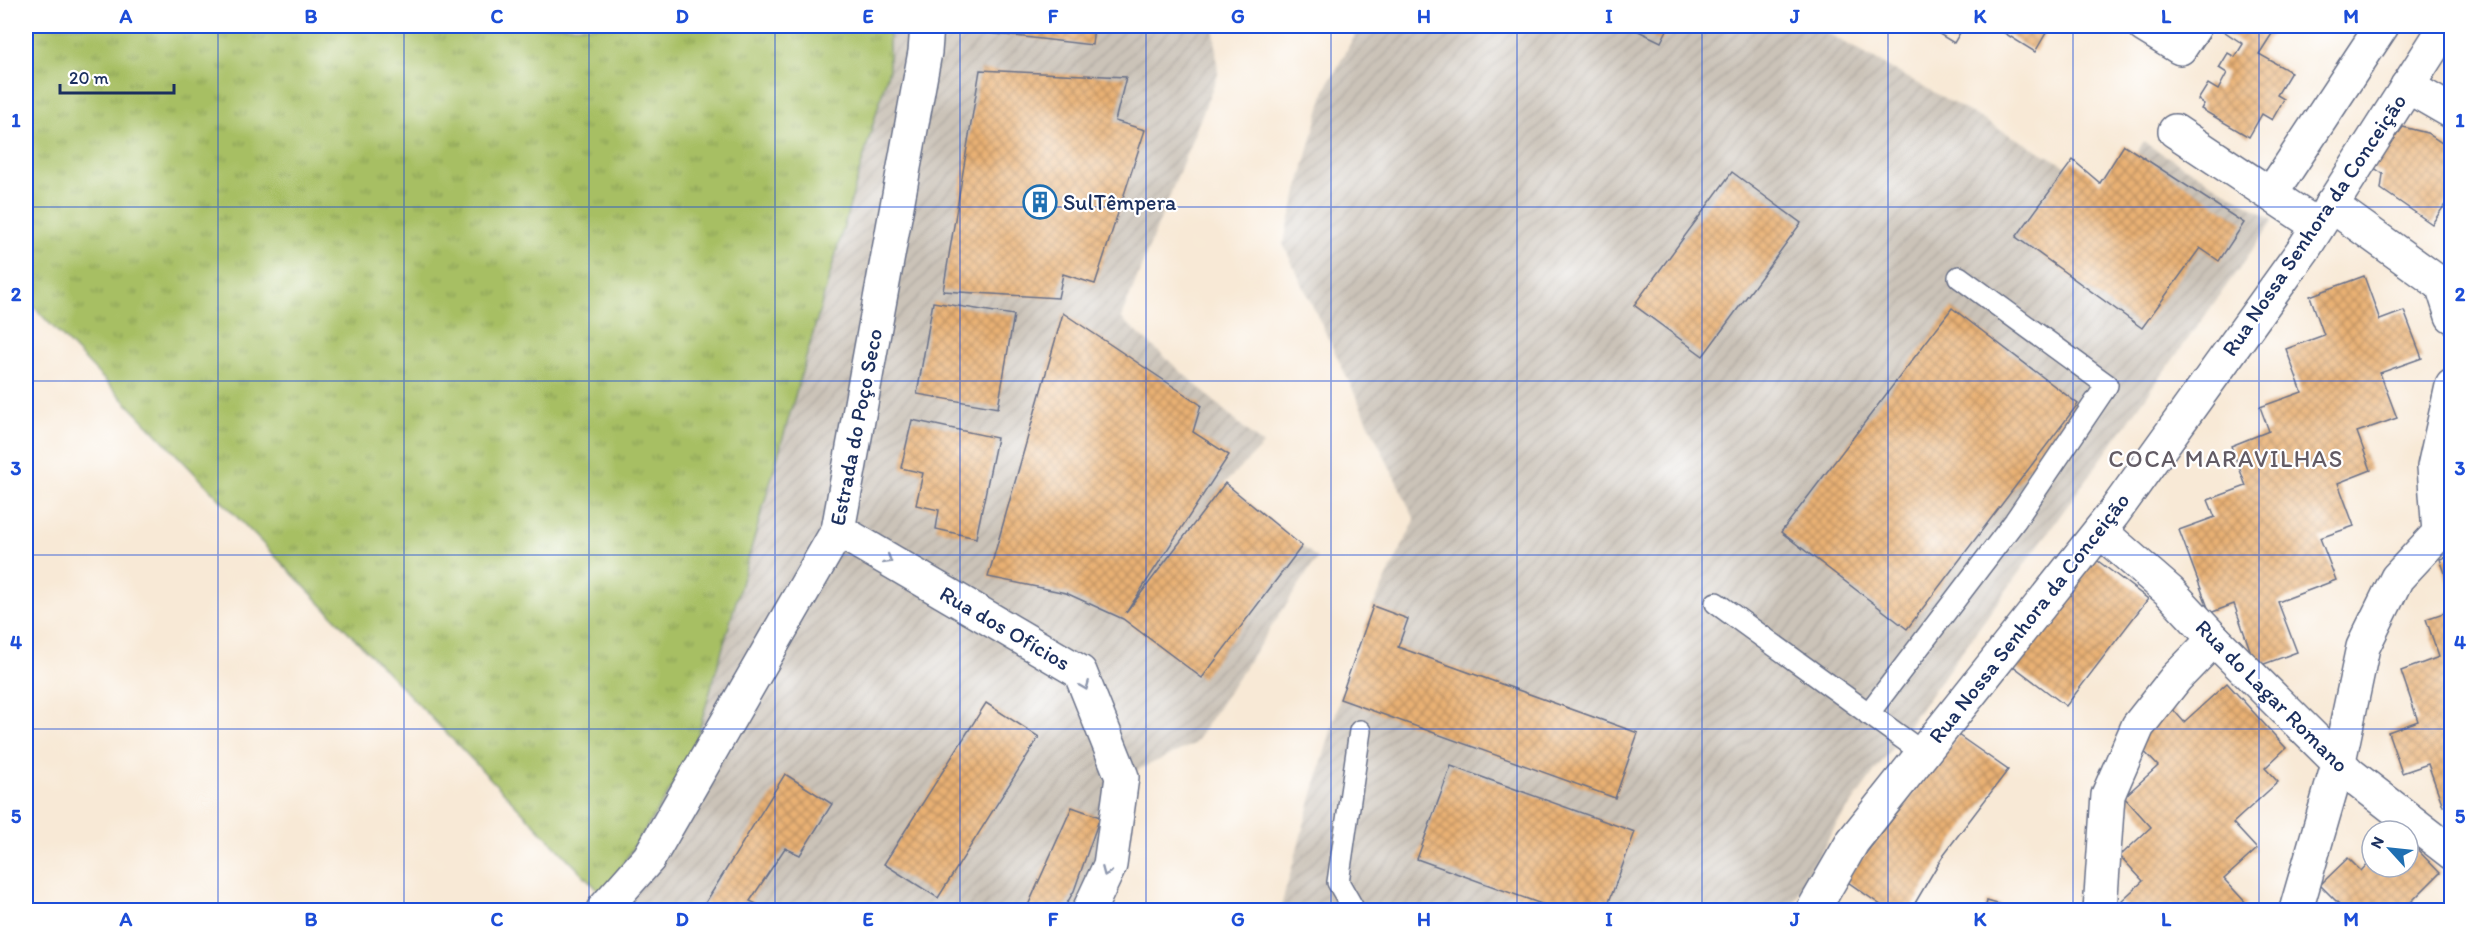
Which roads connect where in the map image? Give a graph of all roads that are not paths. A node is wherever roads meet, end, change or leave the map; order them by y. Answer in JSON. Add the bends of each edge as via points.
{"nodes":[{"id":1,"x":927,"y":26,"type":"edge"},
{"id":2,"x":2144,"y":26,"type":"edge"},
{"id":3,"x":2195,"y":26,"type":"edge"},
{"id":4,"x":2382,"y":26,"type":"edge"},
{"id":5,"x":2445,"y":26,"type":"edge"},
{"id":6,"x":2407,"y":86,"type":"junction"},
{"id":7,"x":2451,"y":112,"type":"edge"},
{"id":8,"x":2175,"y":131,"type":"dead end"},
{"id":9,"x":2271,"y":194,"type":"junction"},
{"id":10,"x":2325,"y":216,"type":"junction"},
{"id":11,"x":1959,"y":277,"type":"dead end"},
{"id":12,"x":2447,"y":282,"type":"edge"},
{"id":13,"x":2451,"y":316,"type":"edge"},
{"id":14,"x":2451,"y":386,"type":"edge"},
{"id":15,"x":838,"y":530,"type":"junction"},
{"id":16,"x":2100,"y":531,"type":"junction"},
{"id":17,"x":2445,"y":532,"type":"edge"},
{"id":18,"x":1716,"y":603,"type":"dead end"},
{"id":19,"x":2214,"y":639,"type":"junction"},
{"id":20,"x":1868,"y":714,"type":"junction"},
{"id":21,"x":1360,"y":731,"type":"dead end"},
{"id":22,"x":1923,"y":753,"type":"junction"},
{"id":23,"x":2339,"y":761,"type":"junction"},
{"id":24,"x":2451,"y":854,"type":"edge"},
{"id":25,"x":603,"y":910,"type":"edge"},
{"id":26,"x":1089,"y":910,"type":"edge"},
{"id":27,"x":1354,"y":910,"type":"edge"},
{"id":28,"x":1813,"y":910,"type":"edge"},
{"id":29,"x":2100,"y":910,"type":"edge"},
{"id":30,"x":2296,"y":910,"type":"edge"}],
"edges":[{"from":1,"to":15,"type":"street","name":"Estrada do Poço Seco"},
{"from":2,"to":3,"type":"street","via":[[2180,48]]},
{"from":4,"to":9,"type":"street"},
{"from":5,"to":6,"type":"street","name":"Rua Nossa Senhora da Conceição"},
{"from":6,"to":7,"type":"street"},
{"from":6,"to":10,"type":"street","name":"Rua Nossa Senhora da Conceição"},
{"from":8,"to":9,"type":"street"},
{"from":9,"to":10,"type":"street"},
{"from":10,"to":12,"type":"street"},
{"from":10,"to":16,"type":"street","name":"Rua Nossa Senhora da Conceição"},
{"from":11,"to":20,"type":"lane","via":[[2107,385],[2015,521]]},
{"from":12,"to":13,"type":"street"},
{"from":14,"to":17,"type":"street","via":[[2434,467]]},
{"from":15,"to":25,"type":"street","name":"Estrada do Poço Seco","via":[[649,858]]},
{"from":15,"to":26,"type":"street","name":"Rua dos Ofícios","one_way":true,"via":[[1080,672],[1122,777],[1110,864]]},
{"from":16,"to":19,"type":"street","name":"Rua do Lagar Romano","via":[[2170,592]]},
{"from":16,"to":22,"type":"street","name":"Rua Nossa Senhora da Conceição"},
{"from":17,"to":23,"type":"street","via":[[2397,578],[2363,647]]},
{"from":18,"to":20,"type":"lane"},
{"from":19,"to":23,"type":"street","name":"Rua do Lagar Romano"},
{"from":19,"to":29,"type":"street","via":[[2175,678],[2138,726],[2108,795]]},
{"from":20,"to":22,"type":"lane"},
{"from":21,"to":27,"type":"lane","via":[[1338,882]]},
{"from":22,"to":28,"type":"street","name":"Rua Nossa Senhora da Conceição","via":[[1853,841]]},
{"from":23,"to":24,"type":"street","name":"Rua do Lagar Romano"},
{"from":23,"to":30,"type":"street"}]}
